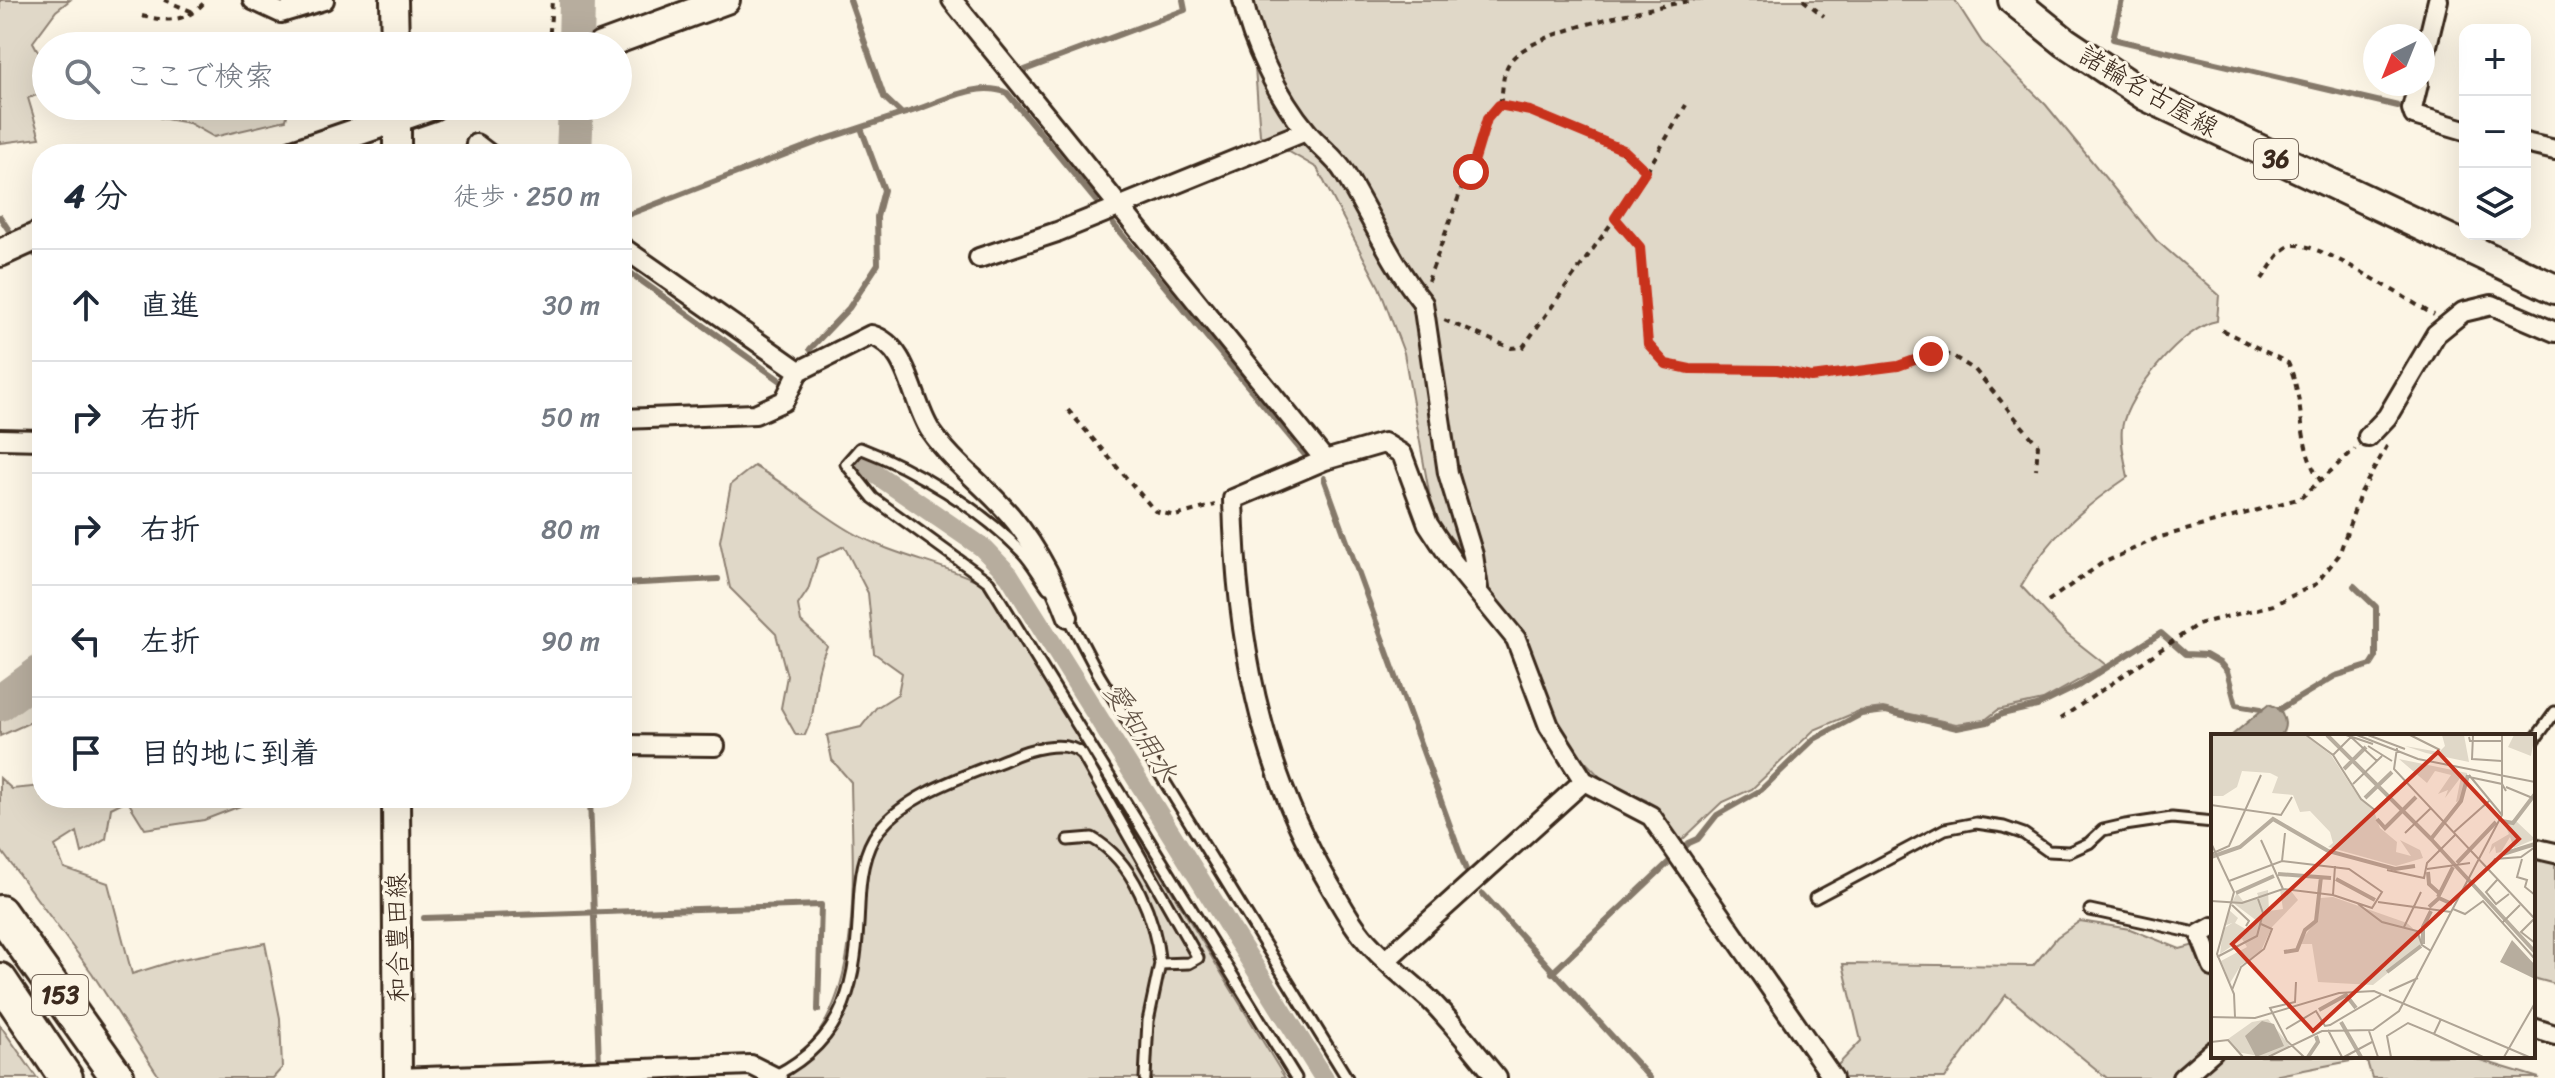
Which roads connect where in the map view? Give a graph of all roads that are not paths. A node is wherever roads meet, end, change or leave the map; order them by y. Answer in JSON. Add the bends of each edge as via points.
{"nodes":[{"id":1,"x":253,"y":0,"type":"edge"},
{"id":2,"x":324,"y":0,"type":"edge"},
{"id":3,"x":394,"y":0,"type":"edge"},
{"id":4,"x":726,"y":0,"type":"edge"},
{"id":5,"x":952,"y":0,"type":"edge"},
{"id":6,"x":1243,"y":0,"type":"edge"},
{"id":7,"x":2013,"y":0,"type":"edge"},
{"id":8,"x":2438,"y":0,"type":"edge"},
{"id":9,"x":2432,"y":24,"type":"edge"},
{"id":10,"x":395,"y":32,"type":"edge"},
{"id":11,"x":632,"y":35,"type":"edge"},
{"id":12,"x":2415,"y":96,"type":"edge"},
{"id":13,"x":378,"y":120,"type":"edge"},
{"id":14,"x":398,"y":120,"type":"edge"},
{"id":15,"x":2459,"y":128,"type":"edge"},
{"id":16,"x":1306,"y":131,"type":"junction"},
{"id":17,"x":318,"y":144,"type":"edge"},
{"id":18,"x":397,"y":144,"type":"edge"},
{"id":19,"x":2531,"y":144,"type":"edge"},
{"id":20,"x":2555,"y":150,"type":"edge"},
{"id":21,"x":1117,"y":208,"type":"junction"},
{"id":22,"x":32,"y":238,"type":"edge"},
{"id":23,"x":4,"y":251,"type":"edge"},
{"id":24,"x":632,"y":254,"type":"edge"},
{"id":25,"x":979,"y":258,"type":"dead end"},
{"id":26,"x":2555,"y":289,"type":"edge"},
{"id":27,"x":2555,"y":332,"type":"edge"},
{"id":28,"x":799,"y":371,"type":"junction"},
{"id":29,"x":632,"y":419,"type":"edge"},
{"id":30,"x":2368,"y":437,"type":"road end"},
{"id":31,"x":0,"y":439,"type":"edge"},
{"id":32,"x":32,"y":440,"type":"edge"},
{"id":33,"x":1325,"y":460,"type":"junction"},
{"id":34,"x":1478,"y":588,"type":"junction"},
{"id":35,"x":1068,"y":617,"type":"junction"},
{"id":36,"x":2555,"y":712,"type":"edge"},
{"id":37,"x":2535,"y":739,"type":"edge"},
{"id":38,"x":632,"y":745,"type":"edge"},
{"id":39,"x":715,"y":746,"type":"dead end"},
{"id":40,"x":1584,"y":781,"type":"junction"},
{"id":41,"x":396,"y":808,"type":"edge"},
{"id":42,"x":2211,"y":822,"type":"edge"},
{"id":43,"x":1068,"y":840,"type":"dead end"},
{"id":44,"x":2535,"y":848,"type":"edge"},
{"id":45,"x":2555,"y":853,"type":"edge"},
{"id":46,"x":1815,"y":898,"type":"dead end"},
{"id":47,"x":2090,"y":910,"type":"dead end"},
{"id":48,"x":0,"y":912,"type":"edge"},
{"id":49,"x":2206,"y":930,"type":"edge"},
{"id":50,"x":2211,"y":956,"type":"edge"},
{"id":51,"x":1386,"y":960,"type":"junction"},
{"id":52,"x":1160,"y":964,"type":"junction"},
{"id":53,"x":0,"y":980,"type":"edge"},
{"id":54,"x":74,"y":1015,"type":"junction"},
{"id":55,"x":2535,"y":1029,"type":"edge"},
{"id":56,"x":2555,"y":1035,"type":"edge"},
{"id":57,"x":2211,"y":1053,"type":"edge"},
{"id":58,"x":776,"y":1076,"type":"edge"},
{"id":59,"x":66,"y":1078,"type":"edge"},
{"id":60,"x":102,"y":1078,"type":"edge"},
{"id":61,"x":118,"y":1078,"type":"edge"},
{"id":62,"x":398,"y":1078,"type":"edge"},
{"id":63,"x":1145,"y":1078,"type":"edge"},
{"id":64,"x":1296,"y":1078,"type":"edge"},
{"id":65,"x":1347,"y":1078,"type":"edge"},
{"id":66,"x":1497,"y":1078,"type":"edge"},
{"id":67,"x":1833,"y":1078,"type":"edge"},
{"id":68,"x":2182,"y":1078,"type":"edge"}],
"edges":[{"from":1,"to":2,"type":"street","via":[[281,13]]},
{"from":3,"to":10,"type":"main road"},
{"from":4,"to":11,"type":"main road"},
{"from":5,"to":21,"type":"street"},
{"from":6,"to":16,"type":"street","via":[[1272,74]]},
{"from":7,"to":26,"type":"main road","name":"諸輪名古屋線","number":"36","via":[[2146,96]]},
{"from":8,"to":9,"type":"street"},
{"from":12,"to":15,"type":"street","via":[[2414,115]]},
{"from":13,"to":17,"type":"main road"},
{"from":14,"to":18,"type":"main road"},
{"from":16,"to":21,"type":"street"},
{"from":16,"to":34,"type":"street","via":[[1342,168],[1426,316],[1448,473]]},
{"from":19,"to":20,"type":"street"},
{"from":21,"to":25,"type":"street"},
{"from":21,"to":33,"type":"street"},
{"from":22,"to":23,"type":"main road"},
{"from":24,"to":28,"type":"street"},
{"from":27,"to":30,"type":"street","via":[[2492,305],[2463,312],[2427,347],[2387,417]]},
{"from":28,"to":29,"type":"street","via":[[784,401],[755,414]]},
{"from":28,"to":35,"type":"street","via":[[871,335],[887,340],[930,430],[1001,505],[1053,578]]},
{"from":31,"to":32,"type":"street"},
{"from":33,"to":34,"type":"street","via":[[1384,443],[1402,454],[1428,524]]},
{"from":33,"to":51,"type":"street","via":[[1233,499],[1240,614],[1265,744],[1313,858],[1358,930]]},
{"from":34,"to":40,"type":"street","via":[[1516,639],[1549,726]]},
{"from":35,"to":64,"type":"lane","via":[[1022,552],[961,504],[902,464],[860,448],[846,464],[873,498],[989,582]]},
{"from":35,"to":65,"type":"lane"},
{"from":36,"to":37,"type":"lane"},
{"from":38,"to":39,"type":"street"},
{"from":40,"to":51,"type":"street"},
{"from":40,"to":67,"type":"street","via":[[1651,816]]},
{"from":41,"to":62,"type":"main road","name":"和合豊田線"},
{"from":42,"to":46,"type":"lane","via":[[2172,818],[2125,825],[2103,830],[2069,852],[2048,851],[2024,834],[1976,823],[1945,829]]},
{"from":43,"to":52,"type":"lane","via":[[1092,838],[1121,864],[1153,920]]},
{"from":44,"to":45,"type":"street"},
{"from":47,"to":49,"type":"lane","via":[[2180,932]]},
{"from":48,"to":54,"type":"highway","number":"153"},
{"from":49,"to":50,"type":"street"},
{"from":51,"to":66,"type":"street"},
{"from":52,"to":58,"type":"lane","via":[[1198,958],[1082,754],[1070,747],[1024,751],[930,790],[879,830],[863,862],[857,953],[842,1011],[823,1042]]},
{"from":52,"to":63,"type":"lane","via":[[1148,1021]]},
{"from":53,"to":59,"type":"highway","number":"153"},
{"from":54,"to":60,"type":"highway"},
{"from":54,"to":61,"type":"highway","number":"153"},
{"from":55,"to":56,"type":"street"},
{"from":57,"to":68,"type":"street"},
{"from":58,"to":62,"type":"street","via":[[751,1065]]}]}
